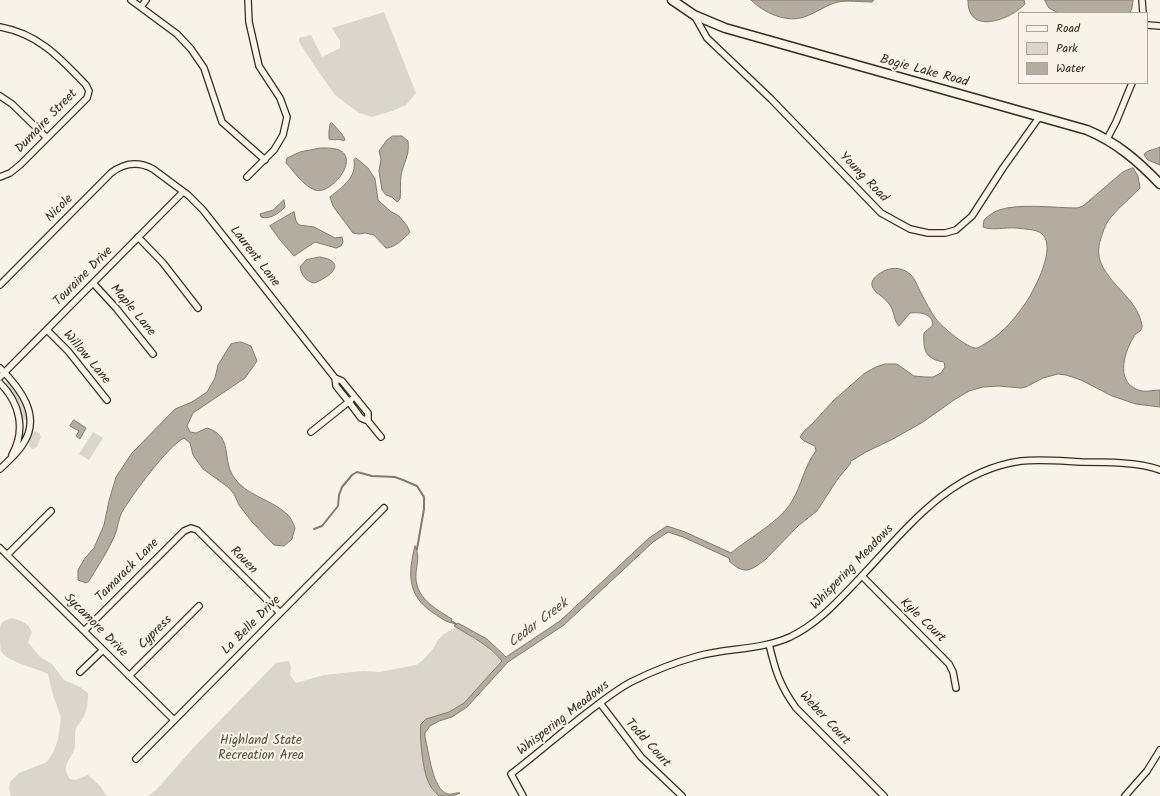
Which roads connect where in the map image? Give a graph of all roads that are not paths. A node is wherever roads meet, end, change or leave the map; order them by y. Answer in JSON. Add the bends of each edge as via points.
{"nodes":[{"id":1,"x":131,"y":0,"type":"edge"},
{"id":2,"x":146,"y":0,"type":"edge"},
{"id":3,"x":248,"y":0,"type":"edge"},
{"id":4,"x":673,"y":0,"type":"edge"},
{"id":5,"x":1142,"y":0,"type":"edge"},
{"id":6,"x":141,"y":7,"type":"junction"},
{"id":7,"x":1144,"y":12,"type":"edge"},
{"id":8,"x":694,"y":15,"type":"junction"},
{"id":9,"x":1148,"y":25,"type":"edge"},
{"id":10,"x":1160,"y":26,"type":"edge"},
{"id":11,"x":0,"y":27,"type":"edge"},
{"id":12,"x":1132,"y":84,"type":"edge"},
{"id":13,"x":0,"y":96,"type":"edge"},
{"id":14,"x":1040,"y":116,"type":"junction"},
{"id":15,"x":47,"y":138,"type":"junction"},
{"id":16,"x":1107,"y":139,"type":"junction"},
{"id":17,"x":265,"y":160,"type":"junction"},
{"id":18,"x":143,"y":165,"type":"joint"},
{"id":19,"x":0,"y":177,"type":"edge"},
{"id":20,"x":247,"y":177,"type":"dead end"},
{"id":21,"x":1160,"y":184,"type":"edge"},
{"id":22,"x":183,"y":192,"type":"junction"},
{"id":23,"x":138,"y":237,"type":"junction"},
{"id":24,"x":93,"y":283,"type":"junction"},
{"id":25,"x":0,"y":285,"type":"edge"},
{"id":26,"x":198,"y":308,"type":"dead end"},
{"id":27,"x":47,"y":330,"type":"junction"},
{"id":28,"x":153,"y":354,"type":"dead end"},
{"id":29,"x":0,"y":368,"type":"edge"},
{"id":30,"x":5,"y":372,"type":"junction"},
{"id":31,"x":0,"y":377,"type":"edge"},
{"id":32,"x":334,"y":378,"type":"junction"},
{"id":33,"x":0,"y":383,"type":"edge"},
{"id":34,"x":355,"y":397,"type":"junction"},
{"id":35,"x":107,"y":400,"type":"dead end"},
{"id":36,"x":349,"y":402,"type":"junction"},
{"id":37,"x":368,"y":421,"type":"junction"},
{"id":38,"x":311,"y":432,"type":"dead end"},
{"id":39,"x":381,"y":437,"type":"dead end"},
{"id":40,"x":9,"y":460,"type":"junction"},
{"id":41,"x":0,"y":469,"type":"edge"},
{"id":42,"x":1160,"y":470,"type":"edge"},
{"id":43,"x":384,"y":508,"type":"dead end"},
{"id":44,"x":51,"y":511,"type":"dead end"},
{"id":45,"x":188,"y":528,"type":"joint"},
{"id":46,"x":0,"y":548,"type":"edge"},
{"id":47,"x":7,"y":555,"type":"junction"},
{"id":48,"x":862,"y":576,"type":"junction"},
{"id":49,"x":199,"y":606,"type":"dead end"},
{"id":50,"x":280,"y":613,"type":"junction"},
{"id":51,"x":84,"y":631,"type":"junction"},
{"id":52,"x":769,"y":644,"type":"junction"},
{"id":53,"x":103,"y":650,"type":"junction"},
{"id":54,"x":80,"y":672,"type":"dead end"},
{"id":55,"x":129,"y":676,"type":"junction"},
{"id":56,"x":956,"y":688,"type":"dead end"},
{"id":57,"x":600,"y":703,"type":"junction"},
{"id":58,"x":174,"y":720,"type":"junction"},
{"id":59,"x":1160,"y":750,"type":"edge"},
{"id":60,"x":136,"y":759,"type":"dead end"},
{"id":61,"x":523,"y":796,"type":"edge"},
{"id":62,"x":682,"y":796,"type":"edge"},
{"id":63,"x":884,"y":796,"type":"edge"},
{"id":64,"x":1125,"y":796,"type":"edge"}],
"edges":[{"from":1,"to":6,"type":"street"},
{"from":2,"to":6,"type":"street"},
{"from":3,"to":17,"type":"street","via":[[249,22],[259,66],[280,98],[287,117],[283,135]]},
{"from":4,"to":8,"type":"main road","name":"Bogie Lake Road"},
{"from":5,"to":7,"type":"street"},
{"from":6,"to":17,"type":"street","via":[[177,34],[191,49],[204,68],[222,122]]},
{"from":8,"to":14,"type":"main road","name":"Bogie Lake Road","via":[[746,34]]},
{"from":8,"to":14,"type":"street","name":"Young Road","via":[[707,38],[771,99],[881,213],[910,228],[928,233],[945,233],[964,224]]},
{"from":9,"to":10,"type":"street"},
{"from":11,"to":15,"type":"street","name":"Dumaire Street","via":[[30,37],[48,48],[89,90],[88,95]]},
{"from":12,"to":16,"type":"street"},
{"from":13,"to":15,"type":"street","via":[[12,104]]},
{"from":14,"to":16,"type":"main road","name":"Bogie Lake Road","via":[[1080,127]]},
{"from":15,"to":19,"type":"street","name":"Dumaire Street","via":[[15,170]]},
{"from":16,"to":21,"type":"main road","name":"Bogie Lake Road","via":[[1134,158]]},
{"from":17,"to":20,"type":"street"},
{"from":18,"to":22,"type":"street","name":"Laurent Lane","via":[[153,169]]},
{"from":18,"to":25,"type":"street","name":"Nicole","via":[[125,165],[111,173]]},
{"from":22,"to":23,"type":"street","name":"Touraine Drive"},
{"from":22,"to":32,"type":"street","name":"Laurent Lane","via":[[203,210]]},
{"from":23,"to":24,"type":"street","name":"Touraine Drive"},
{"from":23,"to":26,"type":"street","via":[[161,260]]},
{"from":24,"to":27,"type":"street","name":"Touraine Drive"},
{"from":24,"to":28,"type":"street","name":"Maple Lane"},
{"from":27,"to":30,"type":"street","name":"Touraine Drive"},
{"from":27,"to":35,"type":"street","name":"Willow Lane"},
{"from":29,"to":30,"type":"street"},
{"from":30,"to":31,"type":"street","name":"Touraine Drive"},
{"from":30,"to":40,"type":"street","via":[[21,392],[30,418],[26,440]]},
{"from":32,"to":34,"type":"street","name":"Laurent Lane","via":[[342,381]]},
{"from":32,"to":36,"type":"street","name":"Laurent Lane","via":[[336,386]]},
{"from":33,"to":40,"type":"street","via":[[13,400],[19,420],[18,439]]},
{"from":34,"to":36,"type":"street"},
{"from":34,"to":37,"type":"street","name":"Laurent Lane","via":[[368,413]]},
{"from":36,"to":37,"type":"street","name":"Laurent Lane","via":[[361,418]]},
{"from":36,"to":38,"type":"street"},
{"from":37,"to":39,"type":"street","name":"Laurent Lane"},
{"from":40,"to":41,"type":"street"},
{"from":42,"to":48,"type":"street","name":"Whispering Meadows","via":[[1137,465],[1051,459],[1020,462],[990,469],[960,483],[934,501]]},
{"from":43,"to":50,"type":"street","name":"La Belle Drive"},
{"from":44,"to":47,"type":"street"},
{"from":45,"to":50,"type":"street","name":"Rouen","via":[[197,530]]},
{"from":45,"to":51,"type":"street","name":"Tamarack Lane"},
{"from":46,"to":47,"type":"street","name":"Sycamore Drive"},
{"from":47,"to":51,"type":"street","name":"Sycamore Drive"},
{"from":48,"to":52,"type":"street","name":"Whispering Meadows","via":[[819,619],[790,637]]},
{"from":48,"to":56,"type":"street","name":"Kyle Court","via":[[949,664]]},
{"from":49,"to":55,"type":"street","name":"Cypress"},
{"from":50,"to":58,"type":"street","name":"La Belle Drive"},
{"from":51,"to":53,"type":"street","name":"Sycamore Drive"},
{"from":52,"to":57,"type":"street","name":"Whispering Meadows","via":[[704,655],[677,664],[630,682]]},
{"from":52,"to":63,"type":"street","name":"Weber Court","via":[[779,680],[796,708]]},
{"from":53,"to":54,"type":"street"},
{"from":53,"to":55,"type":"street","name":"Sycamore Drive"},
{"from":55,"to":58,"type":"street","name":"Sycamore Drive"},
{"from":57,"to":61,"type":"street","name":"Whispering Meadows","via":[[511,774]]},
{"from":57,"to":62,"type":"street","name":"Todd Court","via":[[626,740]]},
{"from":58,"to":60,"type":"street","name":"La Belle Drive"},
{"from":59,"to":64,"type":"street"}]}
